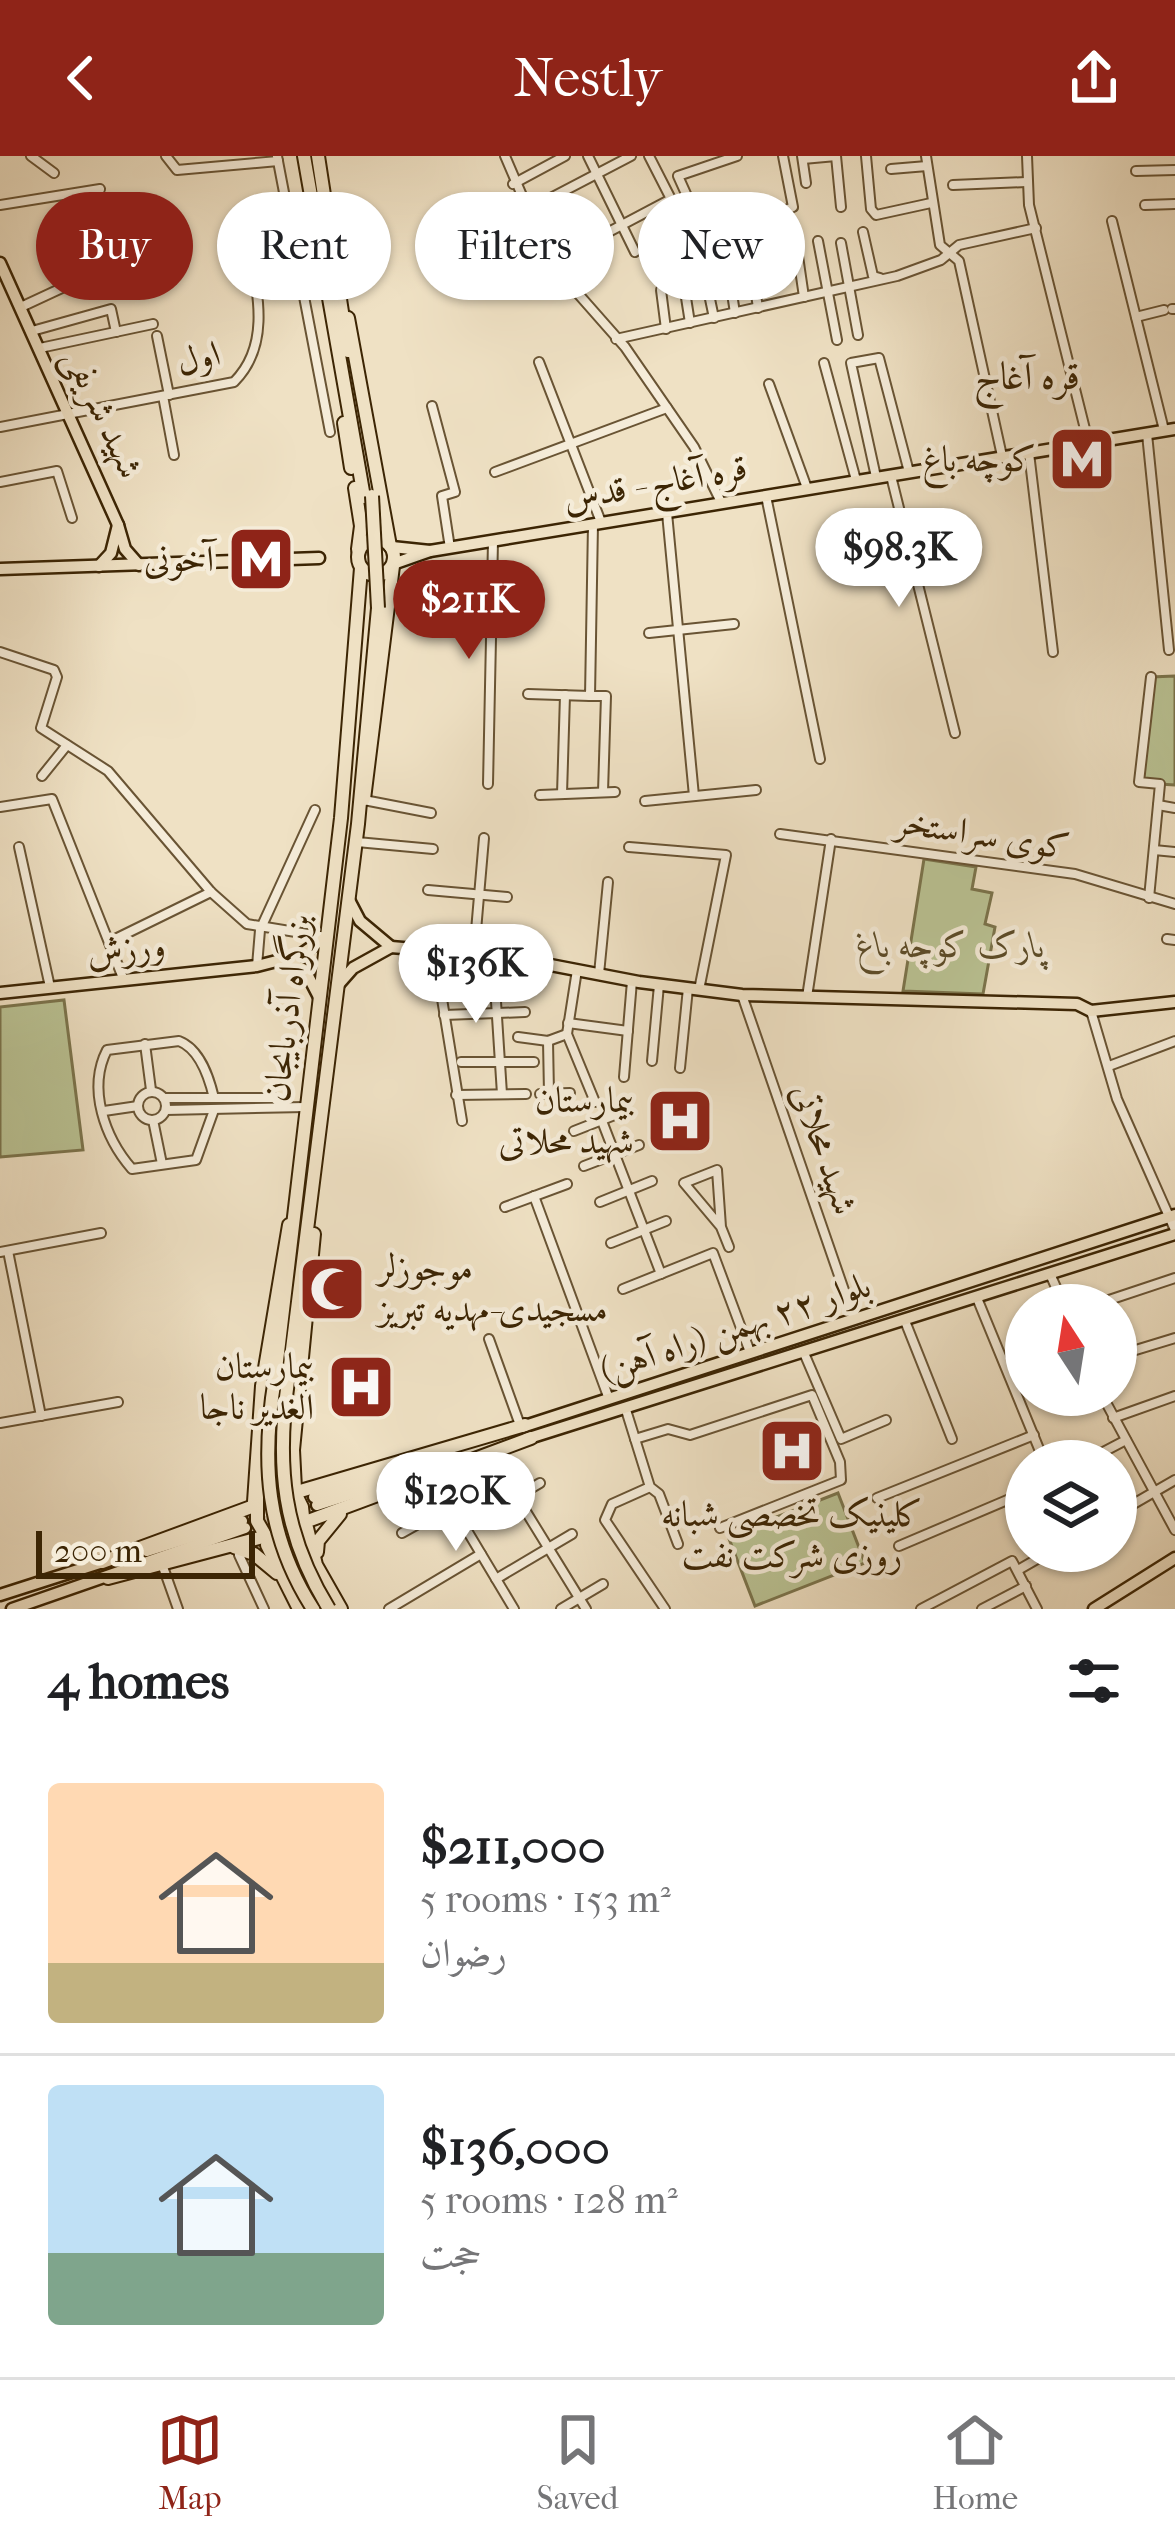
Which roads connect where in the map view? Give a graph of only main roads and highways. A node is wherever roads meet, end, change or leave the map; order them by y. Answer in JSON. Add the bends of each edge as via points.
{"nodes":[{"id":1,"x":304,"y":156,"type":"edge"},
{"id":2,"x":319,"y":156,"type":"edge"},
{"id":3,"x":312,"y":192,"type":"edge"},
{"id":4,"x":323,"y":192,"type":"edge"},
{"id":5,"x":0,"y":263,"type":"edge"},
{"id":6,"x":335,"y":300,"type":"edge"},
{"id":7,"x":339,"y":300,"type":"edge"},
{"id":8,"x":1170,"y":429,"type":"edge"},
{"id":9,"x":370,"y":501,"type":"junction"},
{"id":10,"x":118,"y":525,"type":"junction"},
{"id":11,"x":391,"y":546,"type":"junction"},
{"id":12,"x":358,"y":549,"type":"junction"},
{"id":13,"x":430,"y":551,"type":"junction"},
{"id":14,"x":319,"y":558,"type":"dead end"},
{"id":15,"x":139,"y":565,"type":"junction"},
{"id":16,"x":393,"y":565,"type":"junction"},
{"id":17,"x":99,"y":566,"type":"junction"},
{"id":18,"x":361,"y":568,"type":"junction"},
{"id":19,"x":0,"y":569,"type":"edge"},
{"id":20,"x":374,"y":607,"type":"junction"},
{"id":21,"x":358,"y":824,"type":"junction"},
{"id":22,"x":349,"y":900,"type":"junction"},
{"id":23,"x":326,"y":937,"type":"junction"},
{"id":24,"x":391,"y":947,"type":"junction"},
{"id":25,"x":284,"y":960,"type":"junction"},
{"id":26,"x":338,"y":985,"type":"junction"},
{"id":27,"x":0,"y":993,"type":"edge"},
{"id":28,"x":319,"y":997,"type":"junction"},
{"id":29,"x":1175,"y":1002,"type":"edge"},
{"id":30,"x":312,"y":1210,"type":"junction"},
{"id":31,"x":1171,"y":1217,"type":"edge"},
{"id":32,"x":1175,"y":1232,"type":"edge"},
{"id":33,"x":275,"y":1382,"type":"junction"},
{"id":34,"x":299,"y":1392,"type":"junction"},
{"id":35,"x":526,"y":1430,"type":"junction"},
{"id":36,"x":296,"y":1490,"type":"junction"},
{"id":37,"x":315,"y":1501,"type":"tunnel mouth"},
{"id":38,"x":254,"y":1504,"type":"junction"},
{"id":39,"x":352,"y":1505,"type":"junction"},
{"id":40,"x":306,"y":1523,"type":"junction"},
{"id":41,"x":264,"y":1538,"type":"junction"},
{"id":42,"x":226,"y":1545,"type":"junction"},
{"id":43,"x":1175,"y":1558,"type":"edge"},
{"id":44,"x":102,"y":1562,"type":"junction"},
{"id":45,"x":316,"y":1565,"type":"junction"},
{"id":46,"x":108,"y":1578,"type":"junction"},
{"id":47,"x":286,"y":1583,"type":"junction"},
{"id":48,"x":0,"y":1594,"type":"edge"},
{"id":49,"x":12,"y":1609,"type":"edge"},
{"id":50,"x":299,"y":1609,"type":"edge"},
{"id":51,"x":313,"y":1609,"type":"edge"},
{"id":52,"x":329,"y":1609,"type":"edge"},
{"id":53,"x":341,"y":1609,"type":"edge"},
{"id":54,"x":1094,"y":1609,"type":"edge"}],
"edges":[{"from":1,"to":3,"type":"highway","name":"بزرگراه آذربایجان"},
{"from":2,"to":4,"type":"highway","name":"بزرگراه آذربایجان"},
{"from":5,"to":10,"type":"main road","name":"شهید شریفی"},
{"from":6,"to":9,"type":"highway","name":"بزرگراه آذربایجان"},
{"from":7,"to":9,"type":"highway","name":"بزرگراه آذربایجان","via":[[353,332]]},
{"from":8,"to":13,"type":"main road","name":"قره آغاج - قدس"},
{"from":9,"to":11,"type":"highway","name":"بزرگراه آذربایجان"},
{"from":9,"to":12,"type":"highway","name":"بزرگراه آذربایجان"},
{"from":9,"to":20,"type":"highway","name":"بزرگراه آذربایجان","bridge":true},
{"from":10,"to":15,"type":"main road","name":"شهید شریفی"},
{"from":10,"to":17,"type":"main road"},
{"from":11,"to":12,"type":"highway","via":[[365,542]]},
{"from":11,"to":13,"type":"main road"},
{"from":11,"to":16,"type":"highway"},
{"from":12,"to":18,"type":"highway"},
{"from":13,"to":16,"type":"main road"},
{"from":14,"to":15,"type":"main road"},
{"from":15,"to":17,"type":"main road"},
{"from":16,"to":18,"type":"highway","via":[[385,572]]},
{"from":16,"to":20,"type":"highway","name":"بزرگراه آذربایجان"},
{"from":17,"to":19,"type":"main road"},
{"from":18,"to":20,"type":"highway","name":"بزرگراه آذربایجان"},
{"from":20,"to":21,"type":"highway","name":"بزرگراه آذربایجان"},
{"from":20,"to":21,"type":"highway","name":"بزرگراه آذربایجان"},
{"from":20,"to":23,"type":"highway","name":"بزرگراه آذربایجان"},
{"from":21,"to":22,"type":"highway","name":"بزرگراه آذربایجان"},
{"from":22,"to":24,"type":"main road"},
{"from":22,"to":26,"type":"highway","name":"بزرگراه آذربایجان"},
{"from":23,"to":25,"type":"main road","name":"ورزش"},
{"from":23,"to":28,"type":"highway","name":"بزرگراه آذربایجان"},
{"from":24,"to":26,"type":"main road"},
{"from":24,"to":29,"type":"main road","via":[[742,995],[1077,1004],[1091,1011]]},
{"from":25,"to":27,"type":"main road","name":"ورزش"},
{"from":25,"to":28,"type":"main road","via":[[305,970]]},
{"from":26,"to":30,"type":"highway","name":"بزرگراه آذربایجان"},
{"from":28,"to":33,"type":"highway","name":"بزرگراه آذربایجان"},
{"from":30,"to":33,"type":"highway","name":"بزرگراه آذربایجان"},
{"from":30,"to":34,"type":"highway","name":"بزرگراه آذربایجان","via":[[315,1256]]},
{"from":31,"to":35,"type":"main road","name":"بلوار ۲۲ بهمن (راه آهن)"},
{"from":32,"to":35,"type":"main road","name":"بلوار ۲۲ بهمن (راه آهن)","via":[[626,1410]]},
{"from":33,"to":34,"type":"highway","via":[[278,1400]]},
{"from":33,"to":38,"type":"highway","name":"بزرگراه آذربایجان"},
{"from":33,"to":51,"type":"highway","bridge":true,"via":[[266,1453],[272,1515]]},
{"from":33,"to":52,"type":"highway","bridge":true,"via":[[285,1511]]},
{"from":34,"to":36,"type":"highway","name":"بزرگراه آذربایجان"},
{"from":35,"to":36,"type":"highway"},
{"from":35,"to":37,"type":"main road","name":"بلوار ۲۲ بهمن (راه آهن)"},
{"from":35,"to":39,"type":"highway","via":[[435,1477]]},
{"from":36,"to":38,"type":"highway","via":[[272,1478]]},
{"from":36,"to":40,"type":"highway"},
{"from":38,"to":41,"type":"highway"},
{"from":38,"to":44,"type":"highway"},
{"from":39,"to":40,"type":"highway"},
{"from":39,"to":45,"type":"highway","via":[[318,1541]]},
{"from":40,"to":41,"type":"highway","via":[[290,1549]]},
{"from":40,"to":45,"type":"highway"},
{"from":41,"to":42,"type":"highway"},
{"from":41,"to":47,"type":"highway"},
{"from":42,"to":46,"type":"highway"},
{"from":42,"to":47,"type":"highway","via":[[254,1554]]},
{"from":43,"to":54,"type":"main road"},
{"from":44,"to":46,"type":"main road","via":[[244,1524]]},
{"from":44,"to":48,"type":"main road"},
{"from":45,"to":53,"type":"highway"},
{"from":46,"to":49,"type":"main road"},
{"from":47,"to":50,"type":"highway"}]}
